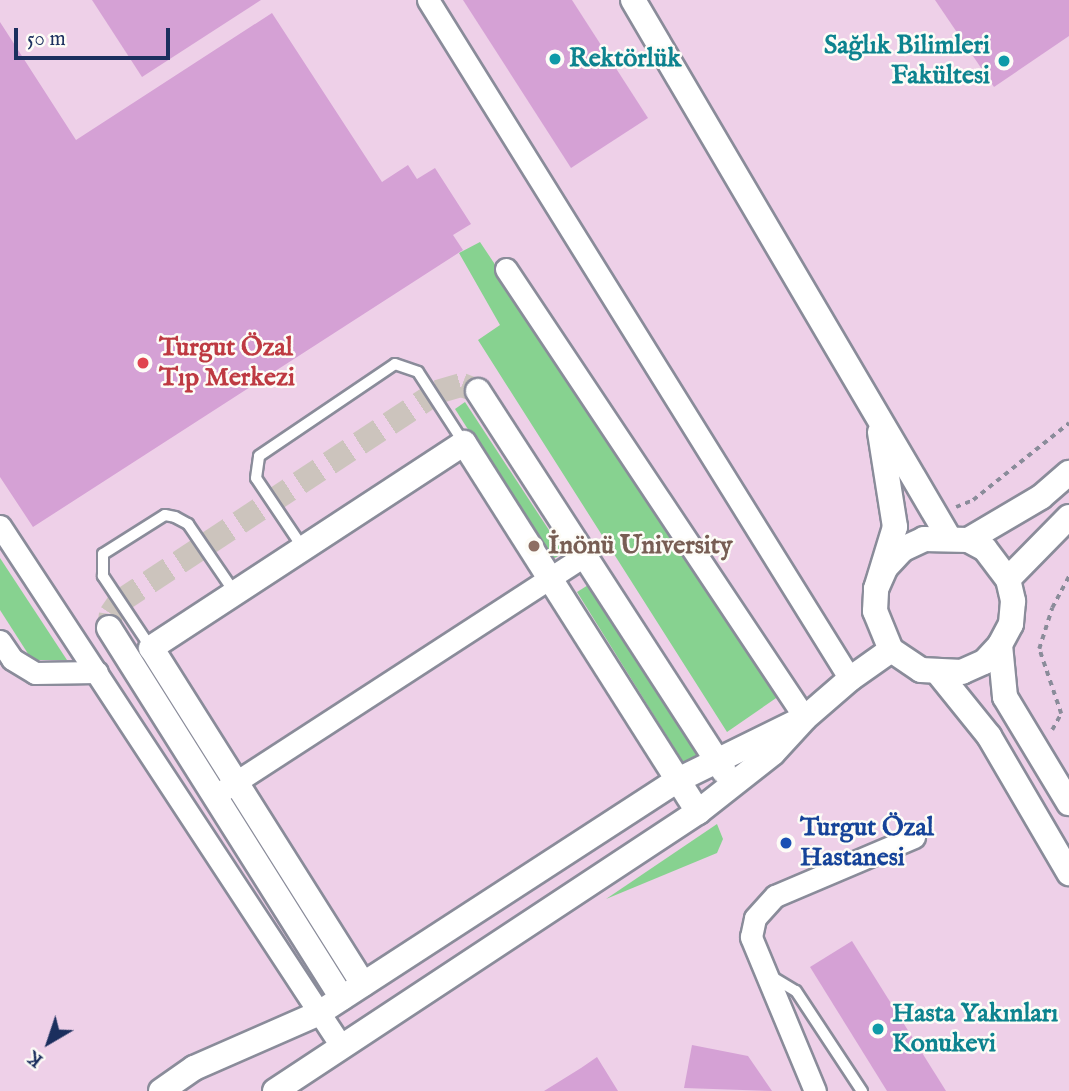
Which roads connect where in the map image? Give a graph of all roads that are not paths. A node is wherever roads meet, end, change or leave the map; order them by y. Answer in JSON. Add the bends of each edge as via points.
{"nodes":[{"id":1,"x":429,"y":0,"type":"edge"},
{"id":2,"x":633,"y":0,"type":"edge"},
{"id":3,"x":506,"y":269,"type":"dead end"},
{"id":4,"x":478,"y":391,"type":"dead end"},
{"id":5,"x":876,"y":414,"type":"junction"},
{"id":6,"x":464,"y":443,"type":"junction"},
{"id":7,"x":1069,"y":473,"type":"edge"},
{"id":8,"x":1069,"y":517,"type":"edge"},
{"id":9,"x":0,"y":526,"type":"edge"},
{"id":10,"x":952,"y":530,"type":"junction"},
{"id":11,"x":303,"y":548,"type":"junction"},
{"id":12,"x":584,"y":556,"type":"junction"},
{"id":13,"x":550,"y":578,"type":"junction"},
{"id":14,"x":1008,"y":579,"type":"junction"},
{"id":15,"x":876,"y":589,"type":"junction"},
{"id":16,"x":235,"y":594,"type":"junction"},
{"id":17,"x":109,"y":628,"type":"dead end"},
{"id":18,"x":0,"y":642,"type":"edge"},
{"id":19,"x":1000,"y":645,"type":"junction"},
{"id":20,"x":152,"y":648,"type":"junction"},
{"id":21,"x":891,"y":650,"type":"junction"},
{"id":22,"x":97,"y":672,"type":"junction"},
{"id":23,"x":939,"y":674,"type":"junction"},
{"id":24,"x":850,"y":680,"type":"junction"},
{"id":25,"x":805,"y":718,"type":"junction"},
{"id":26,"x":715,"y":758,"type":"junction"},
{"id":27,"x":680,"y":779,"type":"junction"},
{"id":28,"x":236,"y":782,"type":"junction"},
{"id":29,"x":735,"y":786,"type":"junction"},
{"id":30,"x":215,"y":795,"type":"junction"},
{"id":31,"x":1069,"y":803,"type":"edge"},
{"id":32,"x":698,"y":812,"type":"junction"},
{"id":33,"x":914,"y":837,"type":"dead end"},
{"id":34,"x":1069,"y":873,"type":"edge"},
{"id":35,"x":765,"y":973,"type":"junction"},
{"id":36,"x":363,"y":984,"type":"junction"},
{"id":37,"x":342,"y":998,"type":"junction"},
{"id":38,"x":319,"y":1013,"type":"junction"},
{"id":39,"x":341,"y":1046,"type":"junction"},
{"id":40,"x":160,"y":1091,"type":"edge"},
{"id":41,"x":275,"y":1091,"type":"edge"},
{"id":42,"x":815,"y":1091,"type":"edge"},
{"id":43,"x":862,"y":1091,"type":"edge"}],
"edges":[{"from":1,"to":24,"type":"street"},
{"from":2,"to":5,"type":"street"},
{"from":3,"to":25,"type":"street"},
{"from":4,"to":12,"type":"street"},
{"from":5,"to":10,"type":"street"},
{"from":5,"to":15,"type":"street","via":[[895,527]]},
{"from":6,"to":11,"type":"street"},
{"from":6,"to":11,"type":"lane","via":[[418,372],[401,364],[384,371],[259,456],[256,478]]},
{"from":6,"to":13,"type":"street"},
{"from":7,"to":10,"type":"street","via":[[1041,497]]},
{"from":8,"to":14,"type":"street"},
{"from":9,"to":22,"type":"street"},
{"from":10,"to":14,"type":"street","via":[[985,549]]},
{"from":10,"to":15,"type":"street","via":[[903,549],[886,567]]},
{"from":11,"to":16,"type":"street"},
{"from":12,"to":13,"type":"street"},
{"from":12,"to":26,"type":"street"},
{"from":13,"to":27,"type":"street"},
{"from":13,"to":28,"type":"street"},
{"from":14,"to":19,"type":"street","via":[[1013,601],[1011,624]]},
{"from":15,"to":21,"type":"street","via":[[875,611]]},
{"from":16,"to":20,"type":"street"},
{"from":16,"to":20,"type":"lane","via":[[188,524],[175,517],[166,515],[103,554],[103,576]]},
{"from":17,"to":30,"type":"street"},
{"from":18,"to":22,"type":"street","via":[[12,659],[36,673]]},
{"from":19,"to":23,"type":"street","via":[[984,662],[962,672]]},
{"from":19,"to":31,"type":"street","via":[[1005,697]]},
{"from":20,"to":28,"type":"street"},
{"from":21,"to":23,"type":"street","via":[[921,670]]},
{"from":21,"to":24,"type":"street"},
{"from":22,"to":38,"type":"street"},
{"from":23,"to":34,"type":"street","via":[[989,736]]},
{"from":24,"to":25,"type":"street"},
{"from":25,"to":26,"type":"street"},
{"from":25,"to":29,"type":"street"},
{"from":26,"to":27,"type":"street"},
{"from":26,"to":29,"type":"street"},
{"from":27,"to":32,"type":"street"},
{"from":27,"to":36,"type":"street"},
{"from":28,"to":30,"type":"street"},
{"from":28,"to":36,"type":"street"},
{"from":29,"to":32,"type":"street"},
{"from":30,"to":37,"type":"street"},
{"from":32,"to":39,"type":"street"},
{"from":33,"to":35,"type":"street","via":[[767,902],[755,918],[751,937]]},
{"from":35,"to":42,"type":"street"},
{"from":35,"to":43,"type":"lane","via":[[796,991]]},
{"from":36,"to":37,"type":"street"},
{"from":37,"to":38,"type":"street"},
{"from":38,"to":39,"type":"street"},
{"from":38,"to":40,"type":"street","via":[[194,1068]]},
{"from":39,"to":41,"type":"street"}]}
